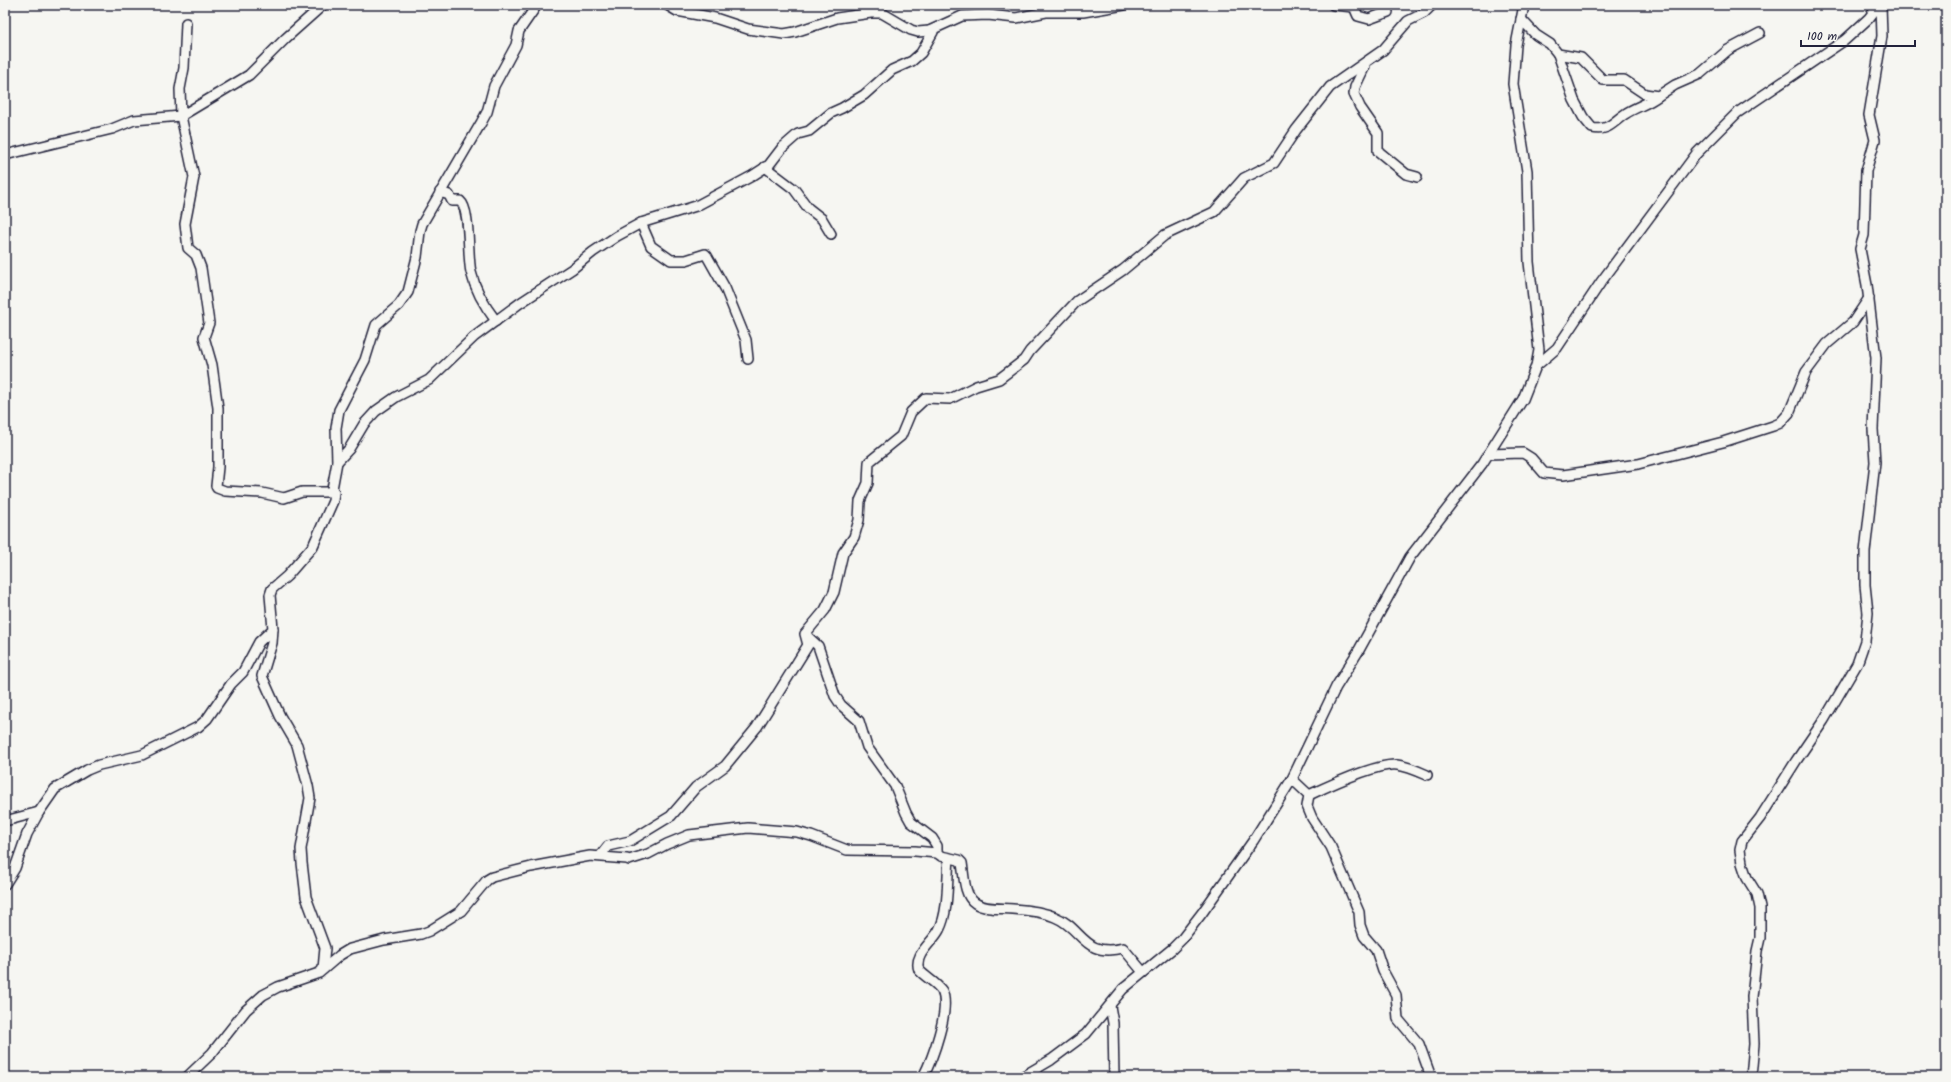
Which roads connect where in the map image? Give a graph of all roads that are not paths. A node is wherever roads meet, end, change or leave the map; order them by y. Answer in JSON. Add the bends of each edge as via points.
{"nodes":[{"id":1,"x":323,"y":5,"type":"edge"},
{"id":2,"x":537,"y":5,"type":"edge"},
{"id":3,"x":667,"y":5,"type":"edge"},
{"id":4,"x":1124,"y":5,"type":"edge"},
{"id":5,"x":1333,"y":5,"type":"edge"},
{"id":6,"x":1432,"y":5,"type":"edge"},
{"id":7,"x":1524,"y":5,"type":"edge"},
{"id":8,"x":1880,"y":5,"type":"edge"},
{"id":9,"x":1388,"y":12,"type":"dead end"},
{"id":10,"x":1521,"y":19,"type":"junction"},
{"id":11,"x":186,"y":23,"type":"dead end"},
{"id":12,"x":929,"y":31,"type":"junction"},
{"id":13,"x":1760,"y":33,"type":"dead end"},
{"id":14,"x":1558,"y":54,"type":"junction"},
{"id":15,"x":1367,"y":61,"type":"junction"},
{"id":16,"x":1658,"y":96,"type":"junction"},
{"id":17,"x":181,"y":116,"type":"junction"},
{"id":18,"x":5,"y":155,"type":"edge"},
{"id":19,"x":765,"y":167,"type":"junction"},
{"id":20,"x":1417,"y":177,"type":"dead end"},
{"id":21,"x":440,"y":192,"type":"junction"},
{"id":22,"x":641,"y":223,"type":"junction"},
{"id":23,"x":831,"y":234,"type":"dead end"},
{"id":24,"x":1869,"y":298,"type":"junction"},
{"id":25,"x":496,"y":321,"type":"junction"},
{"id":26,"x":748,"y":359,"type":"dead end"},
{"id":27,"x":1536,"y":366,"type":"junction"},
{"id":28,"x":1488,"y":454,"type":"junction"},
{"id":29,"x":337,"y":462,"type":"junction"},
{"id":30,"x":334,"y":492,"type":"junction"},
{"id":31,"x":273,"y":629,"type":"junction"},
{"id":32,"x":805,"y":634,"type":"junction"},
{"id":33,"x":1427,"y":775,"type":"dead end"},
{"id":34,"x":1292,"y":779,"type":"junction"},
{"id":35,"x":1309,"y":795,"type":"junction"},
{"id":36,"x":39,"y":812,"type":"junction"},
{"id":37,"x":5,"y":821,"type":"edge"},
{"id":38,"x":937,"y":853,"type":"junction"},
{"id":39,"x":600,"y":856,"type":"junction"},
{"id":40,"x":949,"y":858,"type":"junction"},
{"id":41,"x":5,"y":884,"type":"edge"},
{"id":42,"x":323,"y":969,"type":"junction"},
{"id":43,"x":1142,"y":972,"type":"junction"},
{"id":44,"x":1110,"y":1006,"type":"junction"},
{"id":45,"x":187,"y":1077,"type":"edge"},
{"id":46,"x":922,"y":1077,"type":"edge"},
{"id":47,"x":1022,"y":1077,"type":"edge"},
{"id":48,"x":1114,"y":1077,"type":"edge"},
{"id":49,"x":1431,"y":1077,"type":"edge"},
{"id":50,"x":1750,"y":1077,"type":"edge"}],
"edges":[{"from":1,"to":17,"type":"street","via":[[249,75]]},
{"from":2,"to":21,"type":"street","via":[[520,32],[516,45],[494,86],[487,112]]},
{"from":3,"to":12,"type":"street","via":[[677,11],[715,18],[768,33],[795,32],[837,18],[871,13],[882,13],[918,32]]},
{"from":4,"to":12,"type":"street","via":[[1083,12],[1046,12],[1016,18],[968,16],[949,20]]},
{"from":5,"to":9,"type":"street","via":[[1354,7],[1358,16],[1369,19]]},
{"from":6,"to":15,"type":"street","via":[[1424,13],[1408,21],[1387,45]]},
{"from":7,"to":10,"type":"street"},
{"from":8,"to":24,"type":"street","via":[[1882,42],[1869,116],[1875,140],[1866,171],[1864,235],[1860,249]]},
{"from":8,"to":27,"type":"street","via":[[1845,40],[1737,113],[1696,153],[1601,282],[1557,348]]},
{"from":10,"to":14,"type":"street"},
{"from":10,"to":27,"type":"street","via":[[1516,45],[1514,84],[1528,182],[1529,262],[1539,343]]},
{"from":11,"to":17,"type":"street","via":[[184,68],[180,89]]},
{"from":12,"to":19,"type":"street","via":[[932,32],[921,53],[912,61],[892,70],[860,98],[831,113],[809,131],[798,134]]},
{"from":13,"to":16,"type":"street","via":[[1728,50],[1700,74]]},
{"from":14,"to":16,"type":"street","via":[[1581,58],[1603,80],[1624,80],[1645,94]]},
{"from":14,"to":16,"type":"street","via":[[1574,100],[1592,128],[1597,130],[1617,122],[1625,114]]},
{"from":15,"to":20,"type":"street","via":[[1355,87],[1356,100],[1378,133],[1378,151],[1406,174]]},
{"from":15,"to":32,"type":"street","via":[[1325,93],[1274,163],[1244,178],[1214,212],[1165,235],[1123,270],[1077,301],[1024,360],[1002,377],[950,399],[926,398],[915,408],[909,415],[901,436],[869,462],[868,482],[860,501],[859,520],[854,536],[843,553],[834,592],[825,610]]},
{"from":17,"to":18,"type":"street","via":[[134,120],[112,129]]},
{"from":17,"to":30,"type":"street","via":[[194,177],[185,224],[188,248],[196,255],[201,268],[209,323],[204,337],[212,365],[217,402],[216,486],[225,491],[262,493],[284,498],[302,492]]},
{"from":19,"to":22,"type":"street","via":[[696,206]]},
{"from":19,"to":23,"type":"street","via":[[794,189],[808,208],[822,219]]},
{"from":21,"to":25,"type":"street","via":[[450,195],[452,201],[460,200],[465,208],[471,272]]},
{"from":21,"to":29,"type":"street","via":[[420,231],[417,257],[408,292],[399,305],[376,325],[365,360],[339,410],[336,428]]},
{"from":22,"to":25,"type":"street","via":[[593,252]]},
{"from":22,"to":26,"type":"street","via":[[650,246],[671,260],[677,262],[705,254],[707,256],[726,288],[746,340]]},
{"from":24,"to":28,"type":"street","via":[[1853,322],[1827,344],[1806,372],[1789,412],[1780,423],[1773,426],[1658,460],[1563,475],[1544,472],[1524,453]]},
{"from":24,"to":50,"type":"street","via":[[1876,358],[1873,429],[1875,462],[1865,552],[1868,614],[1865,641],[1857,664],[1824,720],[1742,841],[1742,863],[1747,878],[1757,894],[1760,908],[1760,938],[1752,997],[1754,1044]]},
{"from":25,"to":29,"type":"street","via":[[469,342],[429,380],[376,411]]},
{"from":27,"to":28,"type":"street","via":[[1523,399]]},
{"from":28,"to":34,"type":"street","via":[[1410,557],[1359,650],[1336,686]]},
{"from":29,"to":30,"type":"street","via":[[332,489]]},
{"from":30,"to":31,"type":"street","via":[[313,546],[272,589],[270,595]]},
{"from":31,"to":36,"type":"street","via":[[259,642],[243,672],[198,727],[147,753],[99,765],[61,784]]},
{"from":31,"to":42,"type":"street","via":[[272,643],[262,676],[280,716],[297,744],[308,786],[310,798],[301,849],[302,863],[306,897],[325,948]]},
{"from":32,"to":38,"type":"street","via":[[818,646],[840,705],[859,721],[867,747],[895,786],[906,813],[914,825],[932,838],[937,846]]},
{"from":32,"to":39,"type":"street","via":[[808,645],[781,691],[757,727],[725,766],[696,787],[671,816],[630,840],[608,846]]},
{"from":33,"to":35,"type":"street","via":[[1398,765],[1385,766],[1336,782]]},
{"from":34,"to":35,"type":"street"},
{"from":34,"to":43,"type":"street","via":[[1253,841],[1182,939]]},
{"from":35,"to":49,"type":"street","via":[[1308,806],[1312,818],[1331,847],[1360,912],[1362,930],[1376,950],[1383,971],[1396,995],[1398,1019],[1419,1044]]},
{"from":36,"to":37,"type":"street"},
{"from":36,"to":41,"type":"street","via":[[27,834],[15,868]]},
{"from":38,"to":39,"type":"street","via":[[847,850],[797,832],[748,828],[689,835],[630,860]]},
{"from":38,"to":40,"type":"street"},
{"from":39,"to":42,"type":"street","via":[[531,867],[492,877],[461,911],[429,931],[350,949]]},
{"from":40,"to":43,"type":"street","via":[[962,863],[967,890],[976,904],[989,908],[1025,910],[1055,917],[1067,924],[1089,945],[1110,951],[1123,948]]},
{"from":40,"to":46,"type":"street","via":[[943,920],[937,934],[918,962],[919,970],[939,987],[944,998],[936,1043],[928,1068]]},
{"from":42,"to":45,"type":"street","via":[[263,995],[246,1010],[212,1053]]},
{"from":43,"to":44,"type":"street","via":[[1123,989]]},
{"from":44,"to":47,"type":"street","via":[[1078,1041]]},
{"from":44,"to":48,"type":"street"}]}
